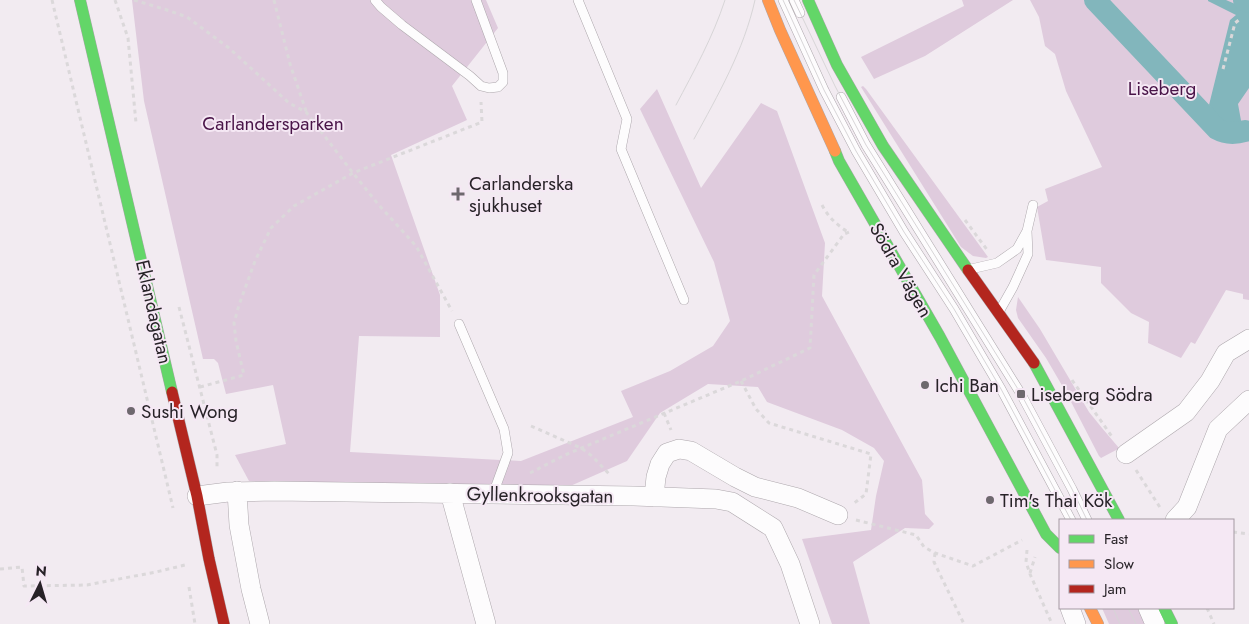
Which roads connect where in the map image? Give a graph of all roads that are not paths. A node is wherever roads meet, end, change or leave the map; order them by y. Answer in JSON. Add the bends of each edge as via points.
{"nodes":[{"id":1,"x":80,"y":0,"type":"edge"},
{"id":2,"x":375,"y":0,"type":"edge"},
{"id":3,"x":476,"y":0,"type":"edge"},
{"id":4,"x":578,"y":0,"type":"edge"},
{"id":5,"x":768,"y":0,"type":"edge"},
{"id":6,"x":783,"y":0,"type":"edge"},
{"id":7,"x":794,"y":0,"type":"edge"},
{"id":8,"x":808,"y":0,"type":"edge"},
{"id":9,"x":805,"y":24,"type":"dead end"},
{"id":10,"x":835,"y":86,"type":"dead end"},
{"id":11,"x":1033,"y":205,"type":"dead end"},
{"id":12,"x":1028,"y":230,"type":"junction"},
{"id":13,"x":968,"y":270,"type":"junction"},
{"id":14,"x":684,"y":300,"type":"dead end"},
{"id":15,"x":998,"y":313,"type":"junction"},
{"id":16,"x":459,"y":324,"type":"road end"},
{"id":17,"x":1249,"y":340,"type":"edge"},
{"id":18,"x":1249,"y":400,"type":"edge"},
{"id":19,"x":1126,"y":454,"type":"dead end"},
{"id":20,"x":237,"y":491,"type":"junction"},
{"id":21,"x":450,"y":494,"type":"junction"},
{"id":22,"x":494,"y":494,"type":"junction"},
{"id":23,"x":198,"y":496,"type":"junction"},
{"id":24,"x":654,"y":497,"type":"junction"},
{"id":25,"x":838,"y":515,"type":"road end"},
{"id":26,"x":1070,"y":519,"type":"edge"},
{"id":27,"x":1087,"y":519,"type":"edge"},
{"id":28,"x":1118,"y":519,"type":"edge"},
{"id":29,"x":1176,"y":519,"type":"edge"},
{"id":30,"x":1059,"y":547,"type":"edge"},
{"id":31,"x":1070,"y":609,"type":"edge"},
{"id":32,"x":1090,"y":609,"type":"edge"},
{"id":33,"x":1148,"y":609,"type":"edge"},
{"id":34,"x":1164,"y":609,"type":"edge"},
{"id":35,"x":224,"y":624,"type":"edge"},
{"id":36,"x":260,"y":624,"type":"edge"},
{"id":37,"x":486,"y":624,"type":"edge"},
{"id":38,"x":810,"y":624,"type":"edge"},
{"id":39,"x":1076,"y":624,"type":"edge"},
{"id":40,"x":1098,"y":624,"type":"edge"},
{"id":41,"x":1155,"y":624,"type":"edge"},
{"id":42,"x":1172,"y":624,"type":"edge"}],
"edges":[{"from":1,"to":23,"type":"main road","name":"Eklandagatan"},
{"from":2,"to":3,"type":"lane","via":[[480,86],[498,87],[503,73]]},
{"from":4,"to":14,"type":"lane","via":[[627,119],[621,149]]},
{"from":5,"to":30,"type":"main road","name":"Södra Vägen","via":[[839,161],[940,337],[1046,534]]},
{"from":6,"to":26,"type":"lane","via":[[856,151],[1002,389]]},
{"from":7,"to":9,"type":"lane"},
{"from":8,"to":13,"type":"main road","via":[[838,66],[883,146]]},
{"from":10,"to":27,"type":"lane","via":[[866,146],[1017,388]]},
{"from":11,"to":12,"type":"lane"},
{"from":12,"to":13,"type":"lane","via":[[1017,249],[997,264]]},
{"from":12,"to":15,"type":"lane","via":[[1028,254]]},
{"from":13,"to":15,"type":"main road"},
{"from":15,"to":28,"type":"main road","via":[[1031,358]]},
{"from":16,"to":22,"type":"lane","via":[[504,429],[508,453]]},
{"from":17,"to":19,"type":"street","via":[[1226,353],[1186,412]]},
{"from":18,"to":29,"type":"street","via":[[1218,429],[1187,507]]},
{"from":20,"to":21,"type":"street","name":"Gyllenkrooksgatan"},
{"from":20,"to":23,"type":"street","name":"Gyllenkrooksgatan"},
{"from":20,"to":36,"type":"street","via":[[239,525]]},
{"from":21,"to":22,"type":"street","name":"Gyllenkrooksgatan"},
{"from":21,"to":37,"type":"street"},
{"from":22,"to":24,"type":"street","name":"Gyllenkrooksgatan"},
{"from":23,"to":35,"type":"main road","name":"Eklandagatan"},
{"from":24,"to":25,"type":"street","via":[[660,464],[667,453],[679,449],[691,451],[755,487],[798,498]]},
{"from":24,"to":38,"type":"street","name":"Gyllenkrooksgatan","via":[[732,502],[773,528],[790,564]]},
{"from":31,"to":39,"type":"street"},
{"from":32,"to":40,"type":"main road"},
{"from":33,"to":41,"type":"street"},
{"from":34,"to":42,"type":"main road"}]}
